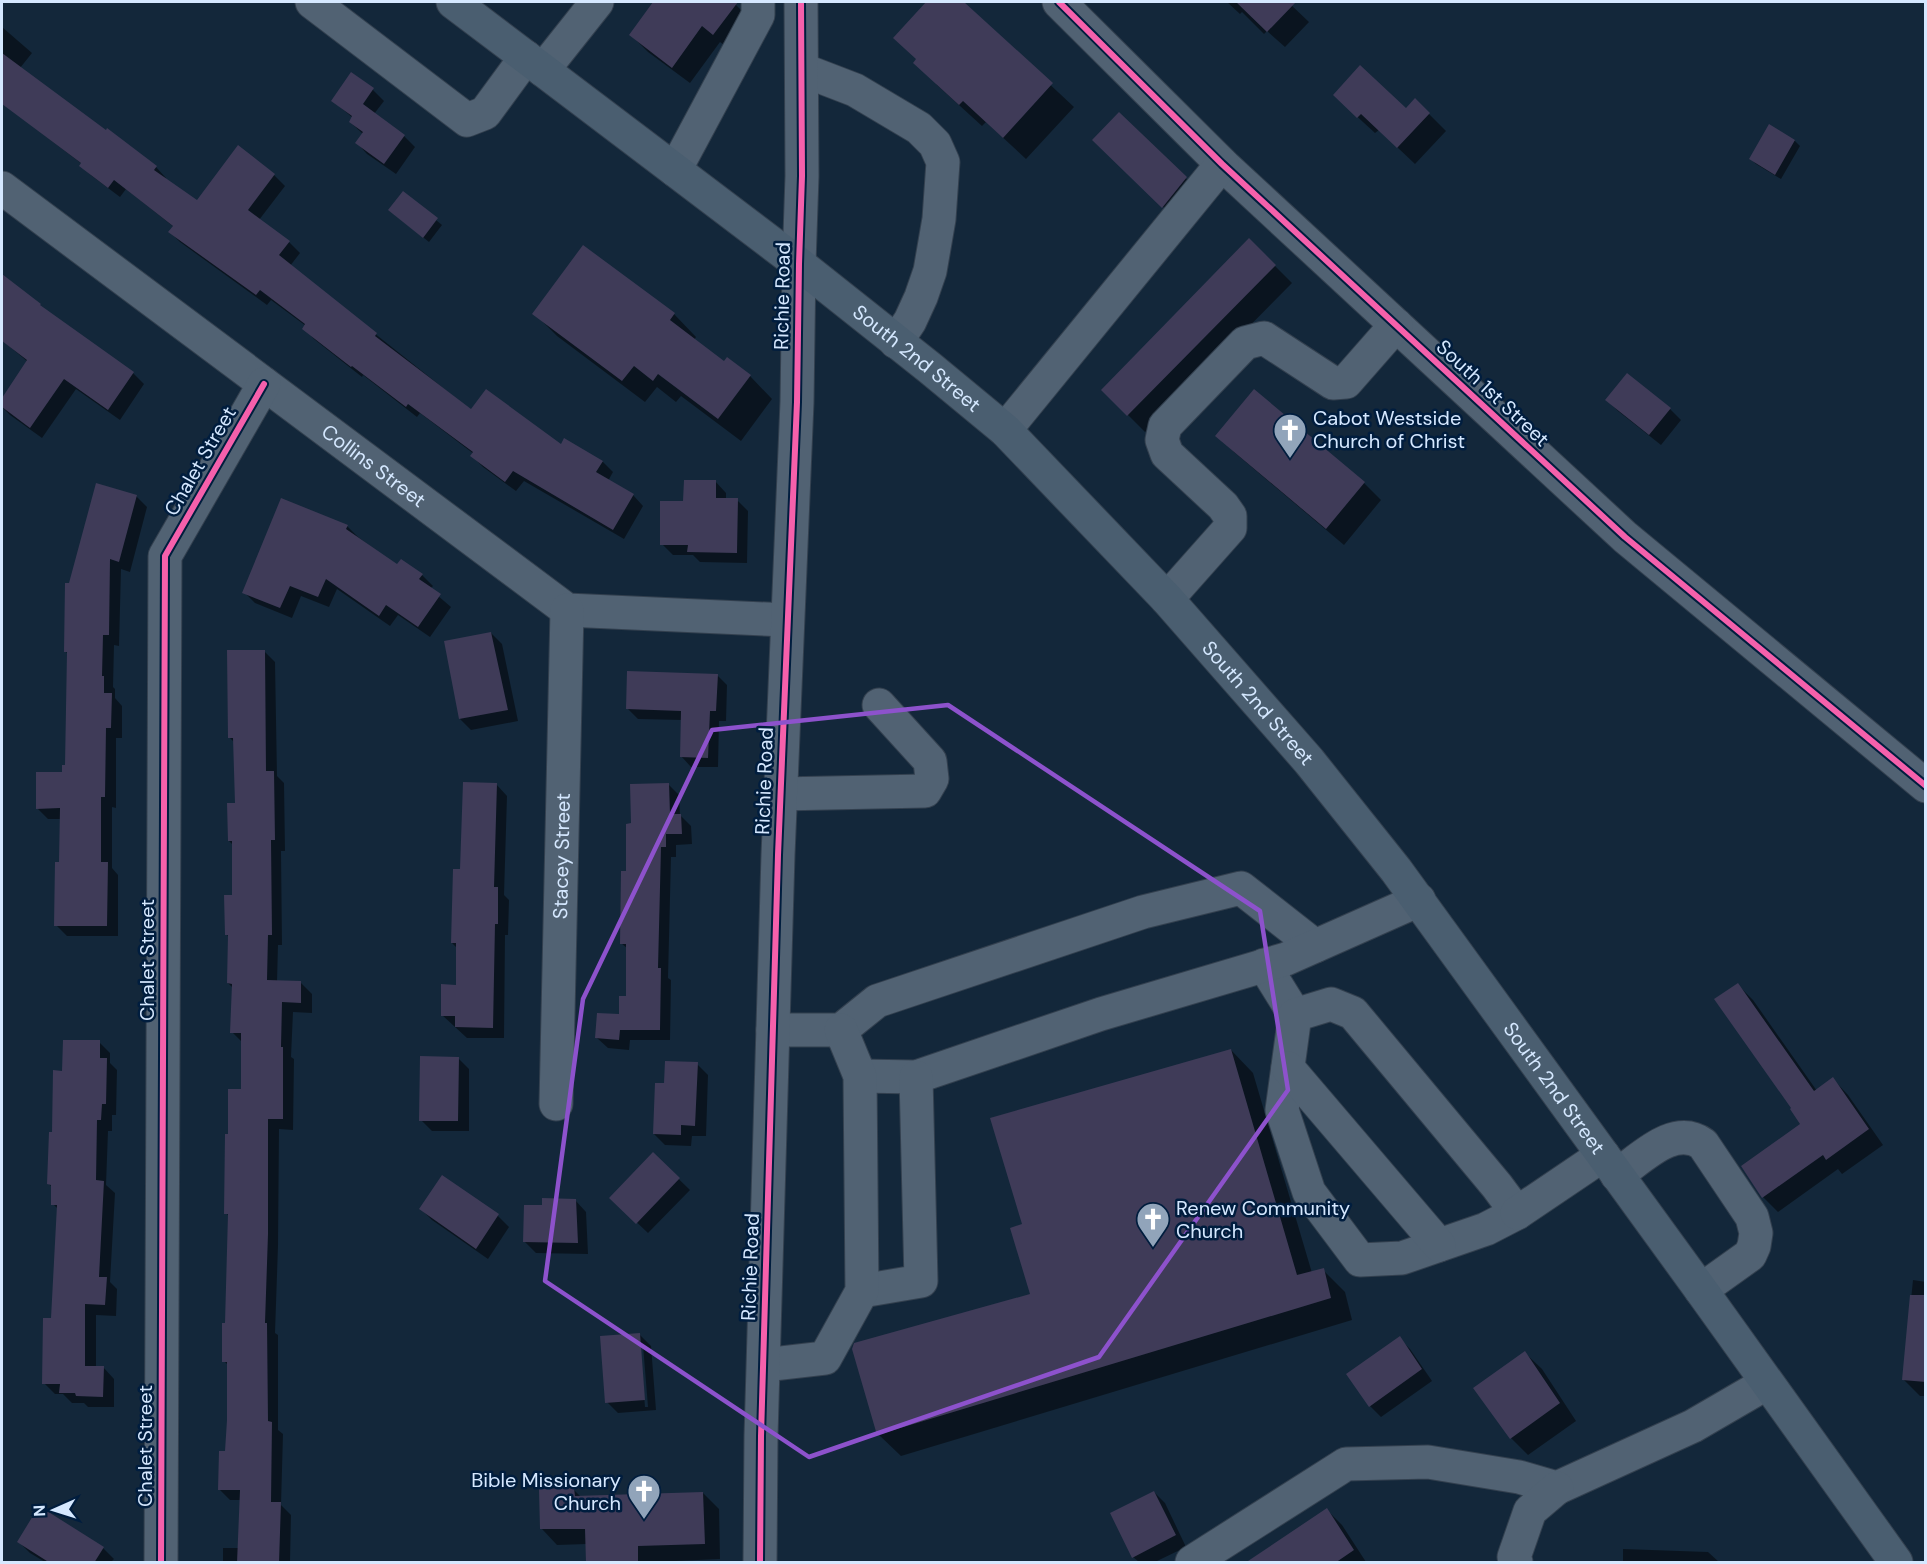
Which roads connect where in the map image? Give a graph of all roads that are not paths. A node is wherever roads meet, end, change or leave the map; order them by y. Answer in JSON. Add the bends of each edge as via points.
{"nodes":[{"id":1,"x":312,"y":2,"type":"edge"},
{"id":2,"x":453,"y":2,"type":"edge"},
{"id":3,"x":597,"y":2,"type":"edge"},
{"id":4,"x":758,"y":2,"type":"edge"},
{"id":5,"x":801,"y":2,"type":"edge"},
{"id":6,"x":1059,"y":2,"type":"edge"},
{"id":7,"x":535,"y":64,"type":"junction"},
{"id":8,"x":803,"y":70,"type":"junction"},
{"id":9,"x":1222,"y":164,"type":"junction"},
{"id":10,"x":675,"y":170,"type":"junction"},
{"id":11,"x":2,"y":188,"type":"edge"},
{"id":12,"x":799,"y":264,"type":"junction"},
{"id":13,"x":1396,"y":325,"type":"junction"},
{"id":14,"x":896,"y":342,"type":"junction"},
{"id":15,"x":264,"y":384,"type":"junction"},
{"id":16,"x":1005,"y":430,"type":"junction"},
{"id":17,"x":1167,"y":599,"type":"junction"},
{"id":18,"x":567,"y":610,"type":"junction"},
{"id":19,"x":787,"y":620,"type":"junction"},
{"id":20,"x":879,"y":705,"type":"dead end"},
{"id":21,"x":1926,"y":786,"type":"edge"},
{"id":22,"x":780,"y":794,"type":"junction"},
{"id":23,"x":1419,"y":900,"type":"junction"},
{"id":24,"x":1315,"y":946,"type":"junction"},
{"id":25,"x":1264,"y":965,"type":"junction"},
{"id":26,"x":1295,"y":1015,"type":"junction"},
{"id":27,"x":773,"y":1030,"type":"junction"},
{"id":28,"x":841,"y":1030,"type":"junction"},
{"id":29,"x":1288,"y":1068,"type":"junction"},
{"id":30,"x":860,"y":1076,"type":"junction"},
{"id":31,"x":916,"y":1077,"type":"junction"},
{"id":32,"x":556,"y":1104,"type":"dead end"},
{"id":33,"x":1610,"y":1165,"type":"junction"},
{"id":34,"x":1517,"y":1213,"type":"junction"},
{"id":35,"x":1439,"y":1245,"type":"junction"},
{"id":36,"x":1701,"y":1290,"type":"junction"},
{"id":37,"x":862,"y":1291,"type":"junction"},
{"id":38,"x":764,"y":1365,"type":"junction"},
{"id":39,"x":1767,"y":1383,"type":"junction"},
{"id":40,"x":1557,"y":1488,"type":"junction"},
{"id":41,"x":161,"y":1563,"type":"edge"},
{"id":42,"x":760,"y":1563,"type":"edge"},
{"id":43,"x":1192,"y":1563,"type":"edge"},
{"id":44,"x":1516,"y":1563,"type":"edge"},
{"id":45,"x":1896,"y":1563,"type":"edge"}],
"edges":[{"from":1,"to":7,"type":"street","via":[[467,120],[485,113]]},
{"from":2,"to":7,"type":"main road","name":"South 2nd Street"},
{"from":3,"to":7,"type":"street"},
{"from":4,"to":10,"type":"street","via":[[758,15]]},
{"from":5,"to":8,"type":"street","name":"Richie Road"},
{"from":6,"to":9,"type":"street","name":"South 1st Street"},
{"from":7,"to":10,"type":"main road","name":"South 2nd Street"},
{"from":8,"to":12,"type":"street","name":"Richie Road"},
{"from":8,"to":14,"type":"street","via":[[855,90],[919,128],[935,144],[943,162],[930,270],[914,313]]},
{"from":9,"to":13,"type":"street","name":"South 1st Street"},
{"from":9,"to":16,"type":"street"},
{"from":10,"to":12,"type":"main road","name":"South 2nd Street"},
{"from":11,"to":15,"type":"street","name":"Collins Street"},
{"from":12,"to":14,"type":"main road","name":"South 2nd Street"},
{"from":12,"to":19,"type":"street","name":"Richie Road","via":[[798,402]]},
{"from":13,"to":17,"type":"street","via":[[1346,382],[1333,383],[1264,338],[1245,343],[1165,426],[1162,440],[1167,454],[1230,516],[1230,528]]},
{"from":13,"to":21,"type":"street","name":"South 1st Street","via":[[1625,537]]},
{"from":14,"to":16,"type":"main road","name":"South 2nd Street"},
{"from":15,"to":18,"type":"street","name":"Collins Street"},
{"from":15,"to":41,"type":"street","name":"Chalet Street","via":[[165,556]]},
{"from":16,"to":17,"type":"main road","name":"South 2nd Street"},
{"from":17,"to":23,"type":"main road","name":"South 2nd Street","via":[[1309,761]]},
{"from":18,"to":19,"type":"street"},
{"from":18,"to":32,"type":"street","name":"Stacey Street"},
{"from":19,"to":22,"type":"street","name":"Richie Road"},
{"from":20,"to":22,"type":"street","via":[[930,761],[932,779],[926,791]]},
{"from":22,"to":27,"type":"street","name":"Richie Road"},
{"from":23,"to":24,"type":"street"},
{"from":23,"to":33,"type":"main road","name":"South 2nd Street"},
{"from":24,"to":25,"type":"street"},
{"from":24,"to":28,"type":"street","via":[[1241,888],[1143,912],[878,1001]]},
{"from":25,"to":26,"type":"street"},
{"from":25,"to":31,"type":"street","via":[[1101,1014]]},
{"from":26,"to":29,"type":"street"},
{"from":26,"to":34,"type":"street","via":[[1331,1005],[1353,1013]]},
{"from":27,"to":28,"type":"street"},
{"from":27,"to":38,"type":"street","name":"Richie Road"},
{"from":28,"to":30,"type":"street"},
{"from":29,"to":35,"type":"street"},
{"from":29,"to":35,"type":"street","via":[[1282,1110],[1309,1192],[1360,1260],[1402,1258]]},
{"from":30,"to":31,"type":"street"},
{"from":30,"to":37,"type":"street"},
{"from":31,"to":37,"type":"street","via":[[921,1281]]},
{"from":33,"to":34,"type":"street"},
{"from":33,"to":36,"type":"main road","name":"South 2nd Street"},
{"from":33,"to":36,"type":"street","via":[[1668,1139],[1683,1137],[1703,1144],[1752,1217],[1756,1233],[1750,1255]]},
{"from":34,"to":35,"type":"street","via":[[1486,1229]]},
{"from":36,"to":39,"type":"main road","name":"South 2nd Street"},
{"from":37,"to":38,"type":"street","via":[[825,1358]]},
{"from":38,"to":42,"type":"street","name":"Richie Road"},
{"from":39,"to":40,"type":"street","via":[[1693,1426]]},
{"from":39,"to":45,"type":"main road","name":"South 2nd Street"},
{"from":40,"to":43,"type":"street","via":[[1519,1477],[1428,1462],[1346,1464]]},
{"from":40,"to":44,"type":"street","via":[[1530,1511],[1514,1557]]}]}
